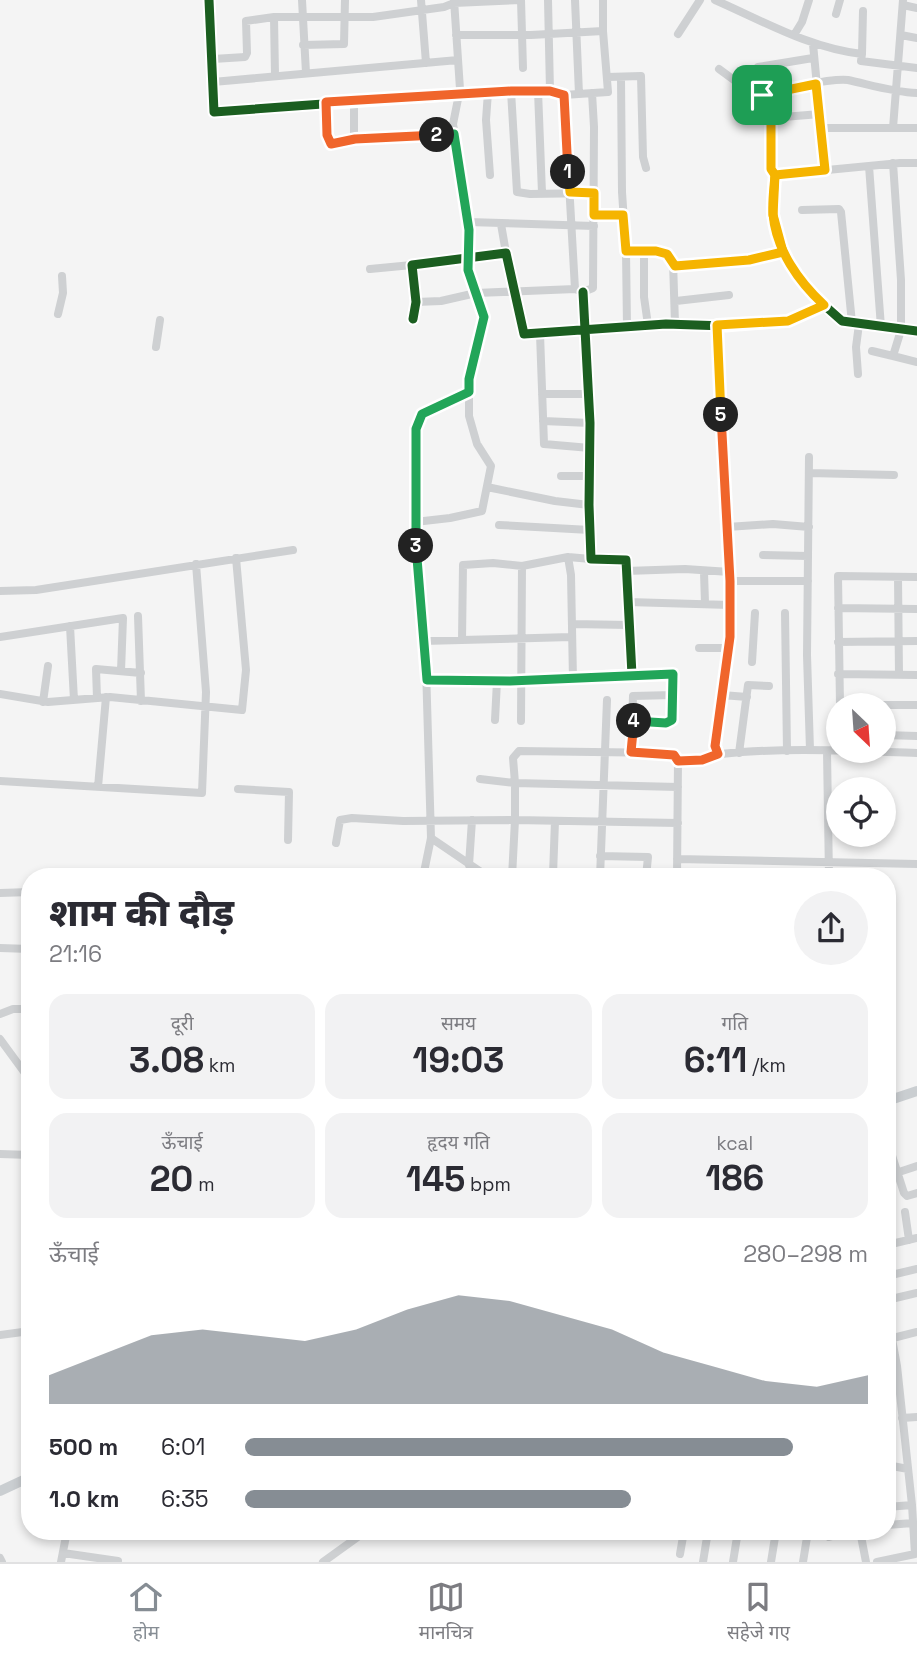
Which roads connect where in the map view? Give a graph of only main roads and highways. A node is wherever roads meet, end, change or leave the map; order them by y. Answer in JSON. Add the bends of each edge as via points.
{"nodes":[{"id":1,"x":917,"y":1091,"type":"edge"},
{"id":2,"x":896,"y":1098,"type":"edge"},
{"id":3,"x":917,"y":1098,"type":"edge"},
{"id":4,"x":896,"y":1105,"type":"edge"},
{"id":5,"x":21,"y":1482,"type":"edge"},
{"id":6,"x":21,"y":1486,"type":"edge"},
{"id":7,"x":0,"y":1493,"type":"edge"}],
"edges":[{"from":1,"to":2,"type":"main road"},
{"from":3,"to":4,"type":"main road"},
{"from":5,"to":7,"type":"main road"},
{"from":6,"to":7,"type":"main road"}]}
